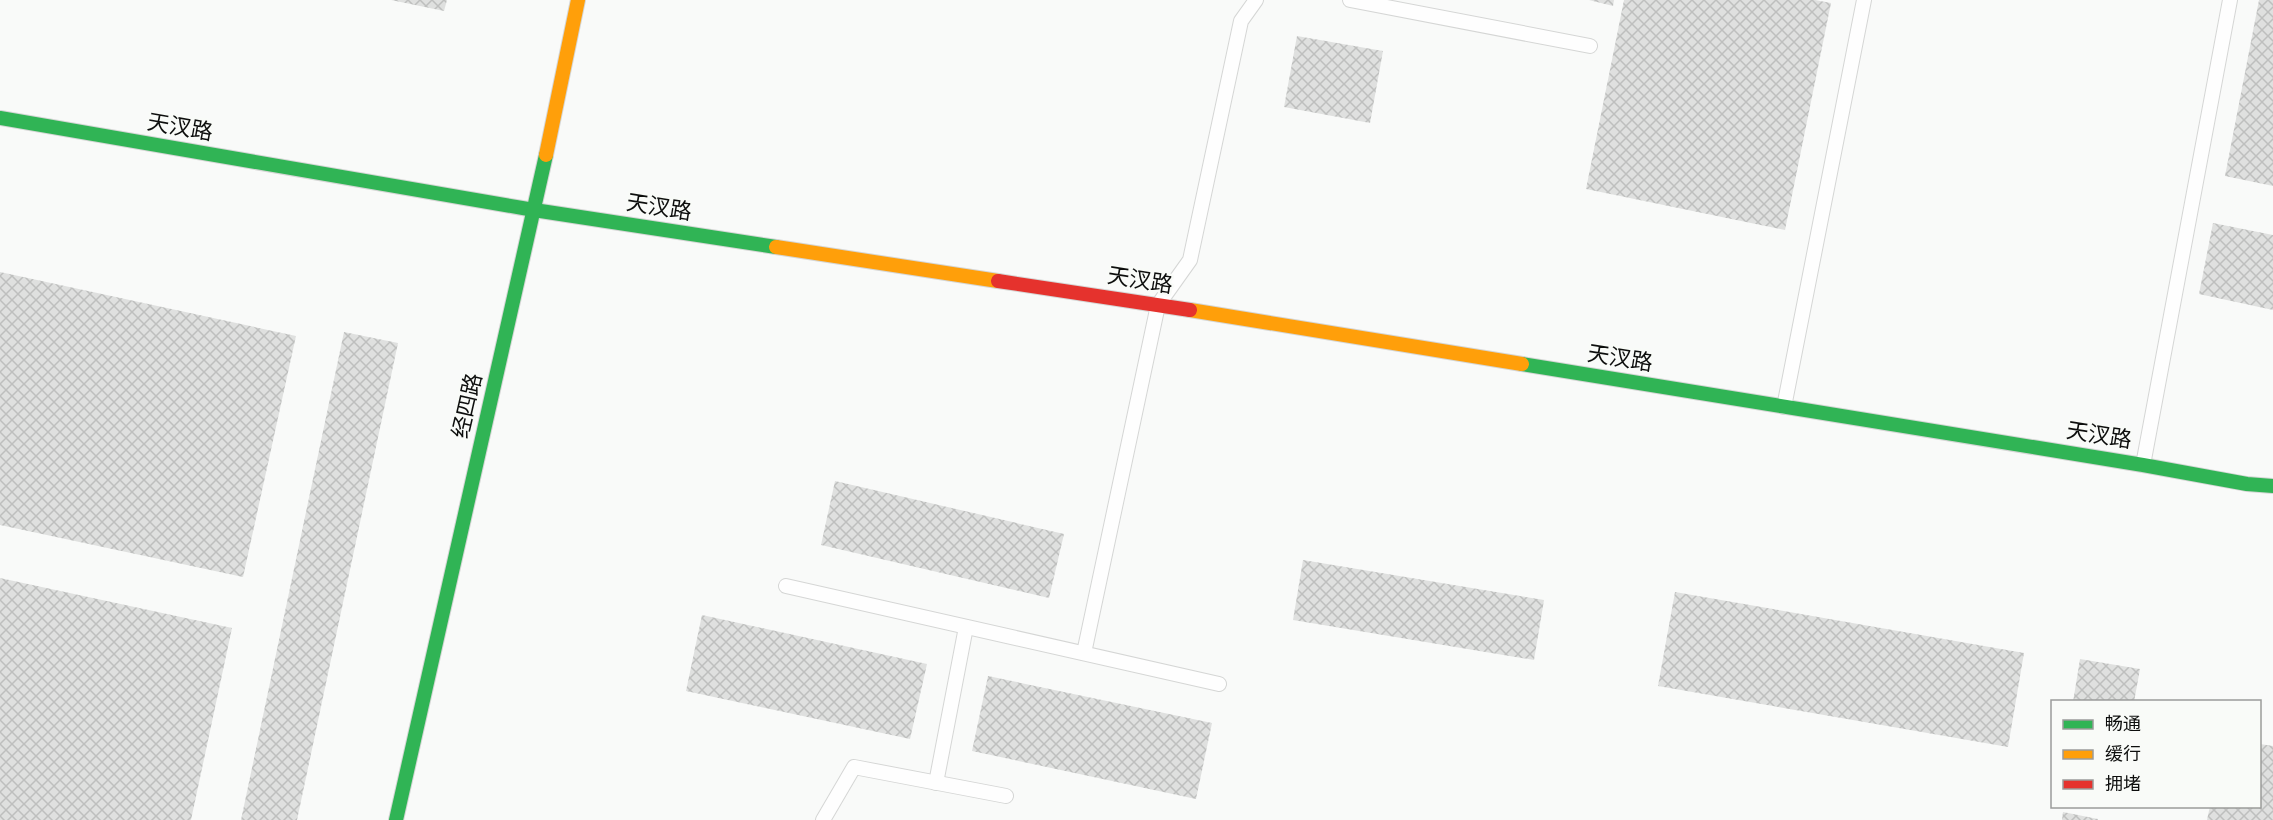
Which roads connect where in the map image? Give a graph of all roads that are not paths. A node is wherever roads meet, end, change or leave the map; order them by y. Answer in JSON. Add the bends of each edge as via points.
{"nodes":[{"id":1,"x":578,"y":0,"type":"edge"},
{"id":2,"x":1256,"y":0,"type":"edge"},
{"id":3,"x":1350,"y":0,"type":"edge"},
{"id":4,"x":1864,"y":0,"type":"edge"},
{"id":5,"x":2230,"y":0,"type":"edge"},
{"id":6,"x":1590,"y":46,"type":"dead end"},
{"id":7,"x":0,"y":118,"type":"edge"},
{"id":8,"x":534,"y":210,"type":"junction"},
{"id":9,"x":1158,"y":305,"type":"junction"},
{"id":10,"x":1784,"y":407,"type":"junction"},
{"id":11,"x":2143,"y":465,"type":"junction"},
{"id":12,"x":2273,"y":486,"type":"edge"},
{"id":13,"x":786,"y":586,"type":"dead end"},
{"id":14,"x":966,"y":627,"type":"junction"},
{"id":15,"x":1084,"y":653,"type":"junction"},
{"id":16,"x":1219,"y":684,"type":"dead end"},
{"id":17,"x":936,"y":783,"type":"junction"},
{"id":18,"x":1006,"y":796,"type":"dead end"},
{"id":19,"x":396,"y":820,"type":"edge"},
{"id":20,"x":823,"y":820,"type":"edge"}],
"edges":[{"from":1,"to":8,"type":"street","name":"经四路"},
{"from":2,"to":9,"type":"lane","via":[[1241,21],[1190,261]]},
{"from":3,"to":6,"type":"lane"},
{"from":4,"to":10,"type":"lane"},
{"from":5,"to":11,"type":"lane"},
{"from":7,"to":8,"type":"street","name":"天汊路"},
{"from":8,"to":9,"type":"street","name":"天汊路"},
{"from":8,"to":19,"type":"street","name":"经四路"},
{"from":9,"to":10,"type":"street","name":"天汊路"},
{"from":9,"to":15,"type":"lane"},
{"from":10,"to":11,"type":"street","name":"天汊路"},
{"from":11,"to":12,"type":"street","name":"天汊路"},
{"from":13,"to":14,"type":"lane"},
{"from":14,"to":15,"type":"lane"},
{"from":14,"to":17,"type":"lane"},
{"from":15,"to":16,"type":"lane"},
{"from":17,"to":18,"type":"lane"},
{"from":17,"to":20,"type":"lane","via":[[854,767]]}]}
